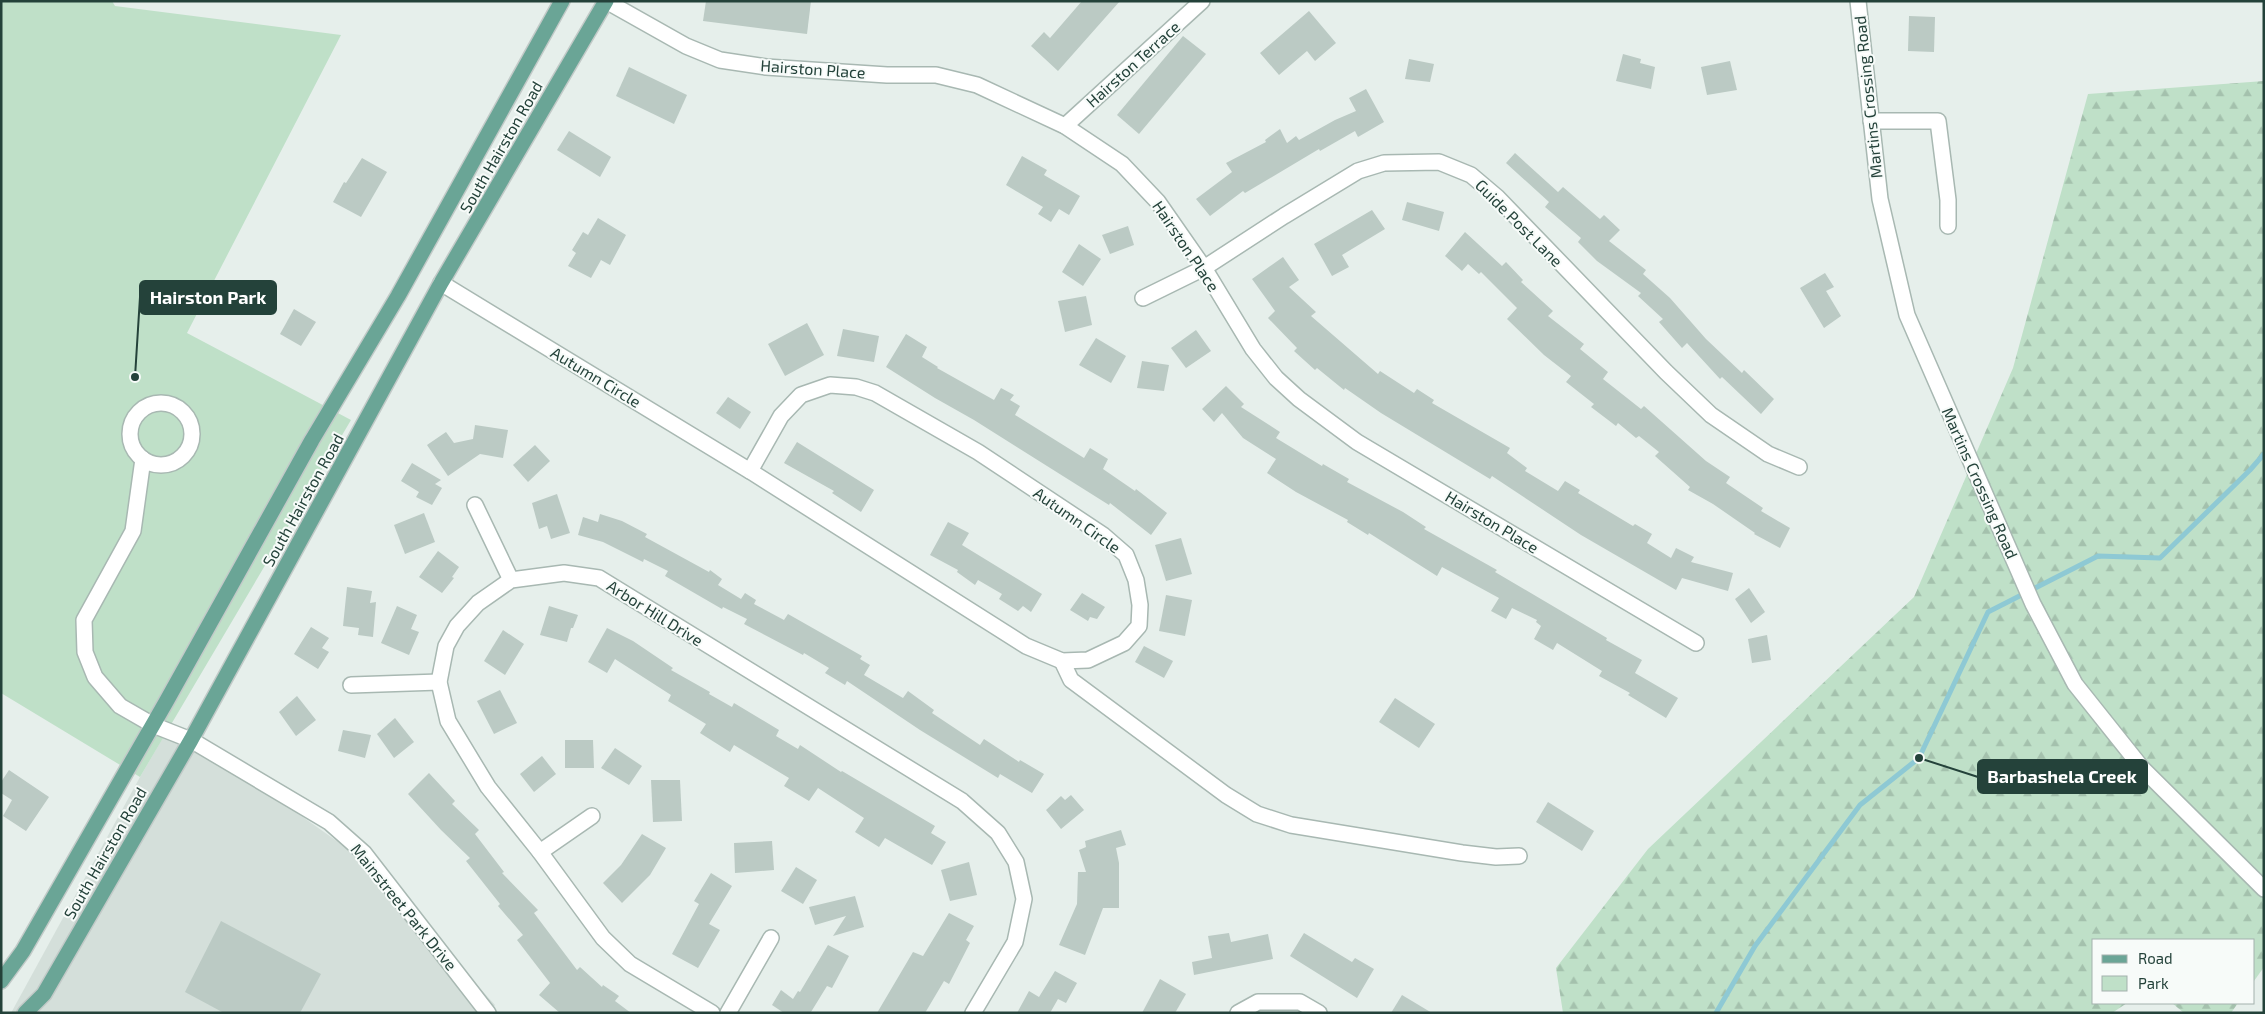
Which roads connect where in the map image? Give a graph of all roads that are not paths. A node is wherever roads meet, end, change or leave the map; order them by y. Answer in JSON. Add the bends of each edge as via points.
{"nodes":[{"id":1,"x":562,"y":1,"type":"edge"},
{"id":2,"x":606,"y":1,"type":"edge"},
{"id":3,"x":1202,"y":1,"type":"edge"},
{"id":4,"x":1858,"y":1,"type":"edge"},
{"id":5,"x":1871,"y":121,"type":"junction"},
{"id":6,"x":1065,"y":126,"type":"junction"},
{"id":7,"x":1948,"y":226,"type":"dead end"},
{"id":8,"x":1204,"y":268,"type":"junction"},
{"id":9,"x":442,"y":283,"type":"junction"},
{"id":10,"x":1143,"y":298,"type":"dead end"},
{"id":11,"x":143,"y":459,"type":"junction"},
{"id":12,"x":1799,"y":467,"type":"dead end"},
{"id":13,"x":750,"y":472,"type":"junction"},
{"id":14,"x":475,"y":505,"type":"dead end"},
{"id":15,"x":511,"y":580,"type":"junction"},
{"id":16,"x":1696,"y":643,"type":"dead end"},
{"id":17,"x":1062,"y":661,"type":"junction"},
{"id":18,"x":439,"y":682,"type":"junction"},
{"id":19,"x":351,"y":685,"type":"dead end"},
{"id":20,"x":153,"y":725,"type":"junction"},
{"id":21,"x":191,"y":740,"type":"junction"},
{"id":22,"x":592,"y":816,"type":"dead end"},
{"id":23,"x":540,"y":852,"type":"junction"},
{"id":24,"x":1519,"y":856,"type":"dead end"},
{"id":25,"x":2264,"y":889,"type":"edge"},
{"id":26,"x":771,"y":938,"type":"dead end"},
{"id":27,"x":1,"y":981,"type":"edge"},
{"id":28,"x":25,"y":1013,"type":"edge"},
{"id":29,"x":488,"y":1013,"type":"edge"},
{"id":30,"x":712,"y":1013,"type":"edge"},
{"id":31,"x":728,"y":1013,"type":"edge"},
{"id":32,"x":973,"y":1013,"type":"edge"},
{"id":33,"x":1238,"y":1013,"type":"edge"},
{"id":34,"x":1319,"y":1013,"type":"edge"}],
"edges":[{"from":1,"to":20,"type":"main road","name":"South Hairston Road"},
{"from":2,"to":6,"type":"street","name":"Hairston Place","via":[[686,46],[720,60],[766,67],[936,75],[977,85]]},
{"from":2,"to":9,"type":"main road","name":"South Hairston Road"},
{"from":3,"to":6,"type":"street","name":"Hairston Terrace"},
{"from":4,"to":5,"type":"street","name":"Martins Crossing Road"},
{"from":5,"to":7,"type":"street","via":[[1938,121]]},
{"from":5,"to":25,"type":"street","name":"Martins Crossing Road","via":[[1880,198],[1907,315],[2033,604],[2075,684],[2142,768]]},
{"from":6,"to":8,"type":"street","name":"Hairston Place","via":[[1122,164],[1158,202]]},
{"from":8,"to":10,"type":"street","name":"Guide Post Lane"},
{"from":8,"to":12,"type":"street","name":"Guide Post Lane","via":[[1358,171],[1384,163],[1439,162],[1471,175],[1497,197],[1711,415],[1768,454]]},
{"from":8,"to":16,"type":"street","name":"Hairston Place","via":[[1253,349],[1276,378],[1299,399],[1357,442]]},
{"from":9,"to":13,"type":"street","name":"Autumn Circle"},
{"from":9,"to":21,"type":"main road","name":"South Hairston Road"},
{"from":11,"to":11,"type":"street","via":[[160,465],[184,456],[192,441],[192,432],[180,410],[172,405],[154,404],[146,407],[134,420],[132,446]]},
{"from":11,"to":20,"type":"street","name":"Mainstreet Park Drive","via":[[133,531],[84,620],[85,652],[95,677],[120,706]]},
{"from":13,"to":17,"type":"street","name":"Autumn Circle","via":[[1026,646]]},
{"from":13,"to":17,"type":"street","name":"Autumn Circle","via":[[781,416],[800,395],[830,385],[876,393],[978,452],[1126,555],[1136,580],[1139,626],[1124,643],[1088,660]]},
{"from":14,"to":15,"type":"street"},
{"from":15,"to":18,"type":"street","name":"Arbor Hill Drive","via":[[478,603],[457,626],[446,646]]},
{"from":15,"to":32,"type":"street","name":"Arbor Hill Drive","via":[[564,573],[599,578],[962,801],[998,833],[1016,862],[1024,899],[1015,942]]},
{"from":17,"to":24,"type":"street","via":[[1071,680],[1257,814],[1291,825],[1462,854]]},
{"from":18,"to":19,"type":"street"},
{"from":18,"to":23,"type":"street","name":"Arbor Hill Drive","via":[[448,721],[488,787]]},
{"from":20,"to":21,"type":"street","name":"Mainstreet Park Drive"},
{"from":20,"to":27,"type":"main road","name":"South Hairston Road","via":[[23,951]]},
{"from":21,"to":28,"type":"main road","name":"South Hairston Road","via":[[44,994]]},
{"from":21,"to":29,"type":"street","name":"Mainstreet Park Drive","via":[[329,822],[364,853]]},
{"from":22,"to":23,"type":"street"},
{"from":23,"to":30,"type":"street","name":"Arbor Hill Drive","via":[[603,938],[630,964]]},
{"from":26,"to":31,"type":"street"},
{"from":33,"to":34,"type":"street","via":[[1258,1002],[1300,1002]]}]}
